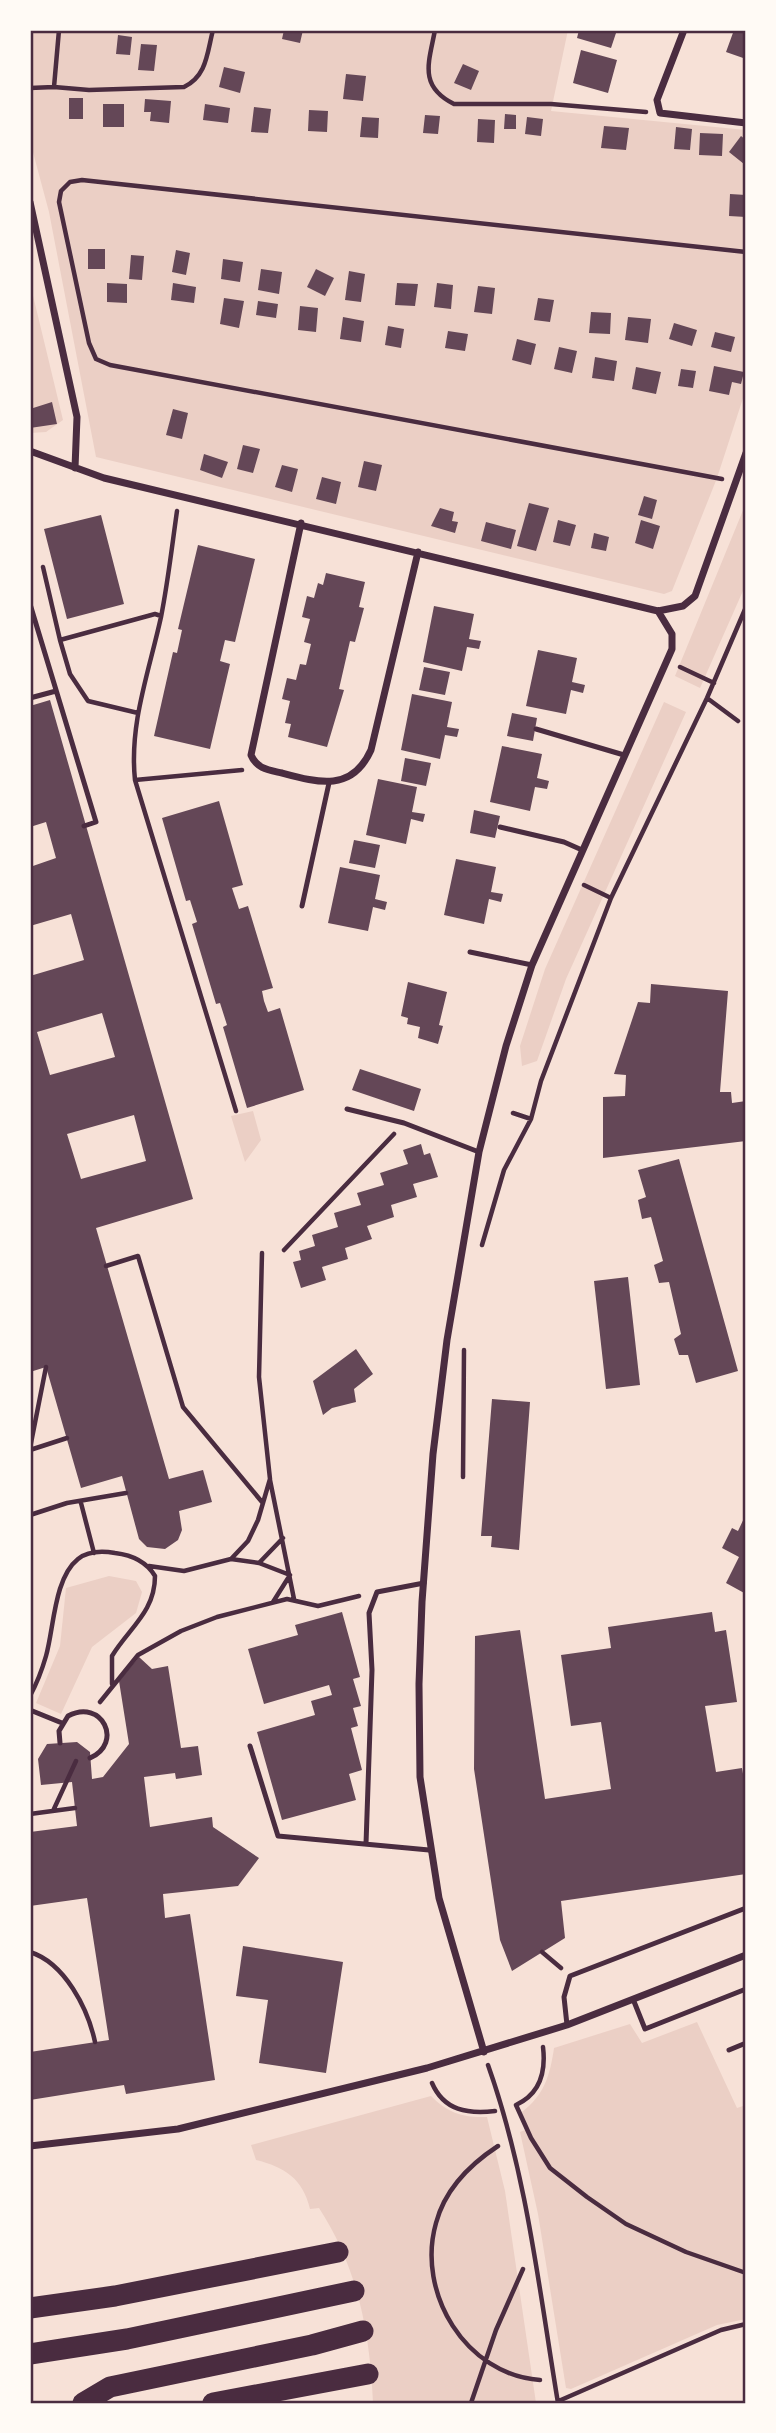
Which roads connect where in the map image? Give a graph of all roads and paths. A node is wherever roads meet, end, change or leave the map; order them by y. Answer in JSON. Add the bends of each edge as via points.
{"nodes":[{"id":1,"x":58,"y":30,"type":"edge"},
{"id":2,"x":212,"y":30,"type":"edge"},
{"id":3,"x":435,"y":30,"type":"edge"},
{"id":4,"x":684,"y":30,"type":"edge"},
{"id":5,"x":30,"y":88,"type":"edge"},
{"id":6,"x":54,"y":88,"type":"junction"},
{"id":7,"x":660,"y":113,"type":"junction"},
{"id":8,"x":746,"y":123,"type":"edge"},
{"id":9,"x":30,"y":202,"type":"edge"},
{"id":10,"x":746,"y":253,"type":"edge"},
{"id":11,"x":30,"y":451,"type":"edge"},
{"id":12,"x":746,"y":453,"type":"edge"},
{"id":13,"x":75,"y":468,"type":"junction"},
{"id":14,"x":717,"y":478,"type":"dead end"},
{"id":15,"x":180,"y":497,"type":"junction"},
{"id":16,"x":301,"y":523,"type":"junction"},
{"id":17,"x":418,"y":552,"type":"junction"},
{"id":18,"x":43,"y":567,"type":"dead end"},
{"id":19,"x":30,"y":604,"type":"edge"},
{"id":20,"x":746,"y":607,"type":"edge"},
{"id":21,"x":658,"y":611,"type":"junction"},
{"id":22,"x":161,"y":615,"type":"junction"},
{"id":23,"x":60,"y":640,"type":"junction"},
{"id":24,"x":668,"y":661,"type":"junction"},
{"id":25,"x":713,"y":683,"type":"junction"},
{"id":26,"x":56,"y":691,"type":"junction"},
{"id":27,"x":30,"y":698,"type":"edge"},
{"id":28,"x":707,"y":698,"type":"junction"},
{"id":29,"x":138,"y":713,"type":"junction"},
{"id":30,"x":737,"y":721,"type":"dead end"},
{"id":31,"x":536,"y":729,"type":"dead end"},
{"id":32,"x":624,"y":755,"type":"junction"},
{"id":33,"x":255,"y":764,"type":"junction"},
{"id":34,"x":135,"y":780,"type":"junction"},
{"id":35,"x":329,"y":783,"type":"junction"},
{"id":36,"x":84,"y":825,"type":"dead end"},
{"id":37,"x":500,"y":827,"type":"dead end"},
{"id":38,"x":582,"y":850,"type":"junction"},
{"id":39,"x":570,"y":878,"type":"junction"},
{"id":40,"x":611,"y":898,"type":"junction"},
{"id":41,"x":302,"y":906,"type":"dead end"},
{"id":42,"x":470,"y":952,"type":"dead end"},
{"id":43,"x":532,"y":965,"type":"junction"},
{"id":44,"x":347,"y":1109,"type":"dead end"},
{"id":45,"x":236,"y":1111,"type":"dead end"},
{"id":46,"x":513,"y":1113,"type":"dead end"},
{"id":47,"x":531,"y":1119,"type":"junction"},
{"id":48,"x":404,"y":1123,"type":"junction"},
{"id":49,"x":479,"y":1152,"type":"junction"},
{"id":50,"x":284,"y":1250,"type":"dead end"},
{"id":51,"x":262,"y":1253,"type":"dead end"},
{"id":52,"x":480,"y":1257,"type":"dead end"},
{"id":53,"x":106,"y":1266,"type":"dead end"},
{"id":54,"x":447,"y":1340,"type":"junction"},
{"id":55,"x":46,"y":1367,"type":"dead end"},
{"id":56,"x":67,"y":1438,"type":"dead end"},
{"id":57,"x":30,"y":1449,"type":"edge"},
{"id":58,"x":463,"y":1476,"type":"dead end"},
{"id":59,"x":270,"y":1479,"type":"junction"},
{"id":60,"x":127,"y":1493,"type":"dead end"},
{"id":61,"x":80,"y":1503,"type":"junction"},
{"id":62,"x":263,"y":1503,"type":"junction"},
{"id":63,"x":30,"y":1515,"type":"edge"},
{"id":64,"x":283,"y":1537,"type":"junction"},
{"id":65,"x":94,"y":1553,"type":"junction"},
{"id":66,"x":231,"y":1559,"type":"junction"},
{"id":67,"x":259,"y":1563,"type":"junction"},
{"id":68,"x":149,"y":1566,"type":"junction"},
{"id":69,"x":290,"y":1575,"type":"junction"},
{"id":70,"x":425,"y":1583,"type":"junction"},
{"id":71,"x":377,"y":1592,"type":"junction"},
{"id":72,"x":294,"y":1599,"type":"junction"},
{"id":73,"x":272,"y":1602,"type":"junction"},
{"id":74,"x":112,"y":1684,"type":"junction"},
{"id":75,"x":30,"y":1697,"type":"edge"},
{"id":76,"x":30,"y":1710,"type":"edge"},
{"id":77,"x":93,"y":1713,"type":"junction"},
{"id":78,"x":62,"y":1723,"type":"junction"},
{"id":79,"x":60,"y":1743,"type":"dead end"},
{"id":80,"x":250,"y":1746,"type":"dead end"},
{"id":81,"x":90,"y":1758,"type":"dead end"},
{"id":82,"x":77,"y":1759,"type":"dead end"},
{"id":83,"x":75,"y":1808,"type":"dead end"},
{"id":84,"x":53,"y":1811,"type":"junction"},
{"id":85,"x":30,"y":1814,"type":"edge"},
{"id":86,"x":366,"y":1844,"type":"junction"},
{"id":87,"x":429,"y":1850,"type":"junction"},
{"id":88,"x":746,"y":1908,"type":"edge"},
{"id":89,"x":30,"y":1952,"type":"edge"},
{"id":90,"x":542,"y":1952,"type":"dead end"},
{"id":91,"x":746,"y":1955,"type":"edge"},
{"id":92,"x":569,"y":1976,"type":"junction"},
{"id":93,"x":746,"y":1989,"type":"edge"},
{"id":94,"x":633,"y":1999,"type":"junction"},
{"id":95,"x":567,"y":2025,"type":"junction"},
{"id":96,"x":95,"y":2042,"type":"dead end"},
{"id":97,"x":746,"y":2043,"type":"edge"},
{"id":98,"x":543,"y":2046,"type":"dead end"},
{"id":99,"x":729,"y":2050,"type":"dead end"},
{"id":100,"x":484,"y":2052,"type":"junction"},
{"id":101,"x":430,"y":2079,"type":"dead end"},
{"id":102,"x":495,"y":2111,"type":"dead end"},
{"id":103,"x":30,"y":2146,"type":"edge"},
{"id":104,"x":498,"y":2146,"type":"dead end"},
{"id":105,"x":338,"y":2252,"type":"dead end"},
{"id":106,"x":523,"y":2269,"type":"dead end"},
{"id":107,"x":746,"y":2273,"type":"edge"},
{"id":108,"x":354,"y":2291,"type":"dead end"},
{"id":109,"x":30,"y":2308,"type":"edge"},
{"id":110,"x":746,"y":2324,"type":"edge"},
{"id":111,"x":363,"y":2331,"type":"dead end"},
{"id":112,"x":30,"y":2354,"type":"edge"},
{"id":113,"x":485,"y":2361,"type":"junction"},
{"id":114,"x":368,"y":2374,"type":"dead end"},
{"id":115,"x":540,"y":2380,"type":"dead end"},
{"id":116,"x":83,"y":2403,"type":"edge"},
{"id":117,"x":213,"y":2403,"type":"edge"},
{"id":118,"x":471,"y":2403,"type":"edge"},
{"id":119,"x":557,"y":2403,"type":"edge"}],
"edges":[{"from":1,"to":6,"type":"path"},
{"from":2,"to":6,"type":"path","via":[[202,72],[184,87]]},
{"from":3,"to":7,"type":"path","via":[[428,66],[430,84],[454,104],[551,104]]},
{"from":4,"to":7,"type":"street","via":[[657,100]]},
{"from":5,"to":6,"type":"path"},
{"from":7,"to":8,"type":"street"},
{"from":9,"to":13,"type":"street","via":[[77,417]]},
{"from":10,"to":14,"type":"path","via":[[82,180],[70,182],[61,191],[59,202],[89,342],[96,359],[110,365]]},
{"from":11,"to":13,"type":"street"},
{"from":12,"to":21,"type":"street","via":[[695,596],[683,606]]},
{"from":13,"to":15,"type":"street"},
{"from":15,"to":16,"type":"street"},
{"from":15,"to":22,"type":"path"},
{"from":16,"to":17,"type":"street"},
{"from":16,"to":33,"type":"street","via":[[251,746]]},
{"from":17,"to":21,"type":"street"},
{"from":17,"to":35,"type":"street","via":[[371,750],[356,772]]},
{"from":18,"to":23,"type":"path"},
{"from":19,"to":26,"type":"lane"},
{"from":20,"to":25,"type":"path"},
{"from":21,"to":24,"type":"street","via":[[672,634]]},
{"from":22,"to":23,"type":"path"},
{"from":22,"to":29,"type":"path"},
{"from":23,"to":29,"type":"path","via":[[70,674],[88,701]]},
{"from":24,"to":25,"type":"path"},
{"from":24,"to":32,"type":"street"},
{"from":25,"to":28,"type":"path"},
{"from":26,"to":27,"type":"lane"},
{"from":26,"to":36,"type":"lane","via":[[96,822]]},
{"from":28,"to":30,"type":"path"},
{"from":28,"to":40,"type":"path"},
{"from":29,"to":34,"type":"path"},
{"from":31,"to":32,"type":"lane"},
{"from":32,"to":38,"type":"street"},
{"from":33,"to":34,"type":"path","via":[[239,772]]},
{"from":33,"to":35,"type":"street"},
{"from":34,"to":45,"type":"path"},
{"from":35,"to":41,"type":"lane"},
{"from":37,"to":38,"type":"lane"},
{"from":38,"to":39,"type":"street"},
{"from":39,"to":40,"type":"path"},
{"from":39,"to":43,"type":"street"},
{"from":40,"to":47,"type":"path","via":[[541,1081]]},
{"from":42,"to":43,"type":"lane"},
{"from":43,"to":49,"type":"street"},
{"from":44,"to":48,"type":"lane"},
{"from":46,"to":47,"type":"path"},
{"from":47,"to":52,"type":"path","via":[[504,1170]]},
{"from":48,"to":49,"type":"lane"},
{"from":48,"to":50,"type":"path"},
{"from":49,"to":54,"type":"street"},
{"from":51,"to":59,"type":"path","via":[[259,1377]]},
{"from":53,"to":62,"type":"path","via":[[138,1256],[183,1407]]},
{"from":54,"to":58,"type":"path","via":[[464,1349]]},
{"from":54,"to":70,"type":"street","via":[[433,1454]]},
{"from":55,"to":57,"type":"path"},
{"from":56,"to":57,"type":"path"},
{"from":59,"to":62,"type":"path"},
{"from":59,"to":64,"type":"path"},
{"from":60,"to":61,"type":"path"},
{"from":61,"to":63,"type":"path"},
{"from":61,"to":65,"type":"path"},
{"from":62,"to":66,"type":"path","via":[[248,1541]]},
{"from":64,"to":67,"type":"path"},
{"from":64,"to":69,"type":"path"},
{"from":65,"to":68,"type":"path","via":[[122,1554]]},
{"from":65,"to":75,"type":"path","via":[[79,1558],[62,1585]]},
{"from":66,"to":67,"type":"path"},
{"from":66,"to":68,"type":"path","via":[[184,1571]]},
{"from":67,"to":69,"type":"path"},
{"from":68,"to":74,"type":"path","via":[[155,1576],[152,1597],[137,1628],[113,1656]]},
{"from":69,"to":72,"type":"path"},
{"from":69,"to":73,"type":"path"},
{"from":70,"to":71,"type":"lane"},
{"from":70,"to":87,"type":"street","via":[[420,1777]]},
{"from":71,"to":72,"type":"path","via":[[318,1606]]},
{"from":71,"to":86,"type":"lane","via":[[369,1613],[372,1670]]},
{"from":72,"to":73,"type":"path"},
{"from":73,"to":74,"type":"path","via":[[217,1616],[155,1644],[138,1655]]},
{"from":74,"to":77,"type":"path"},
{"from":76,"to":78,"type":"lane"},
{"from":77,"to":78,"type":"lane","via":[[75,1712]]},
{"from":77,"to":81,"type":"lane","via":[[107,1734],[102,1751]]},
{"from":78,"to":79,"type":"lane"},
{"from":80,"to":86,"type":"lane","via":[[278,1836]]},
{"from":82,"to":84,"type":"path"},
{"from":83,"to":84,"type":"path"},
{"from":84,"to":85,"type":"path"},
{"from":86,"to":87,"type":"lane"},
{"from":87,"to":100,"type":"street"},
{"from":88,"to":92,"type":"lane"},
{"from":89,"to":96,"type":"path","via":[[55,1969],[79,1995]]},
{"from":90,"to":92,"type":"path"},
{"from":91,"to":94,"type":"street"},
{"from":92,"to":95,"type":"lane","via":[[564,1997]]},
{"from":93,"to":94,"type":"lane","via":[[645,2029]]},
{"from":94,"to":95,"type":"street"},
{"from":95,"to":100,"type":"street"},
{"from":97,"to":99,"type":"lane"},
{"from":98,"to":107,"type":"path","via":[[544,2072],[537,2088],[516,2105],[550,2168],[626,2224]]},
{"from":100,"to":103,"type":"street","via":[[177,2129]]},
{"from":100,"to":119,"type":"path","via":[[525,2199]]},
{"from":101,"to":102,"type":"path","via":[[449,2106],[470,2114]]},
{"from":104,"to":113,"type":"path","via":[[465,2171],[449,2192],[436,2222],[431,2250],[433,2280],[447,2318]]},
{"from":105,"to":109,"type":"highway","via":[[116,2297]]},
{"from":106,"to":113,"type":"path"},
{"from":108,"to":112,"type":"highway","via":[[127,2339]]},
{"from":110,"to":119,"type":"path","via":[[721,2329]]},
{"from":111,"to":116,"type":"highway","via":[[110,2387]]},
{"from":113,"to":115,"type":"path","via":[[506,2373]]},
{"from":113,"to":118,"type":"path"},
{"from":114,"to":117,"type":"highway"}]}
